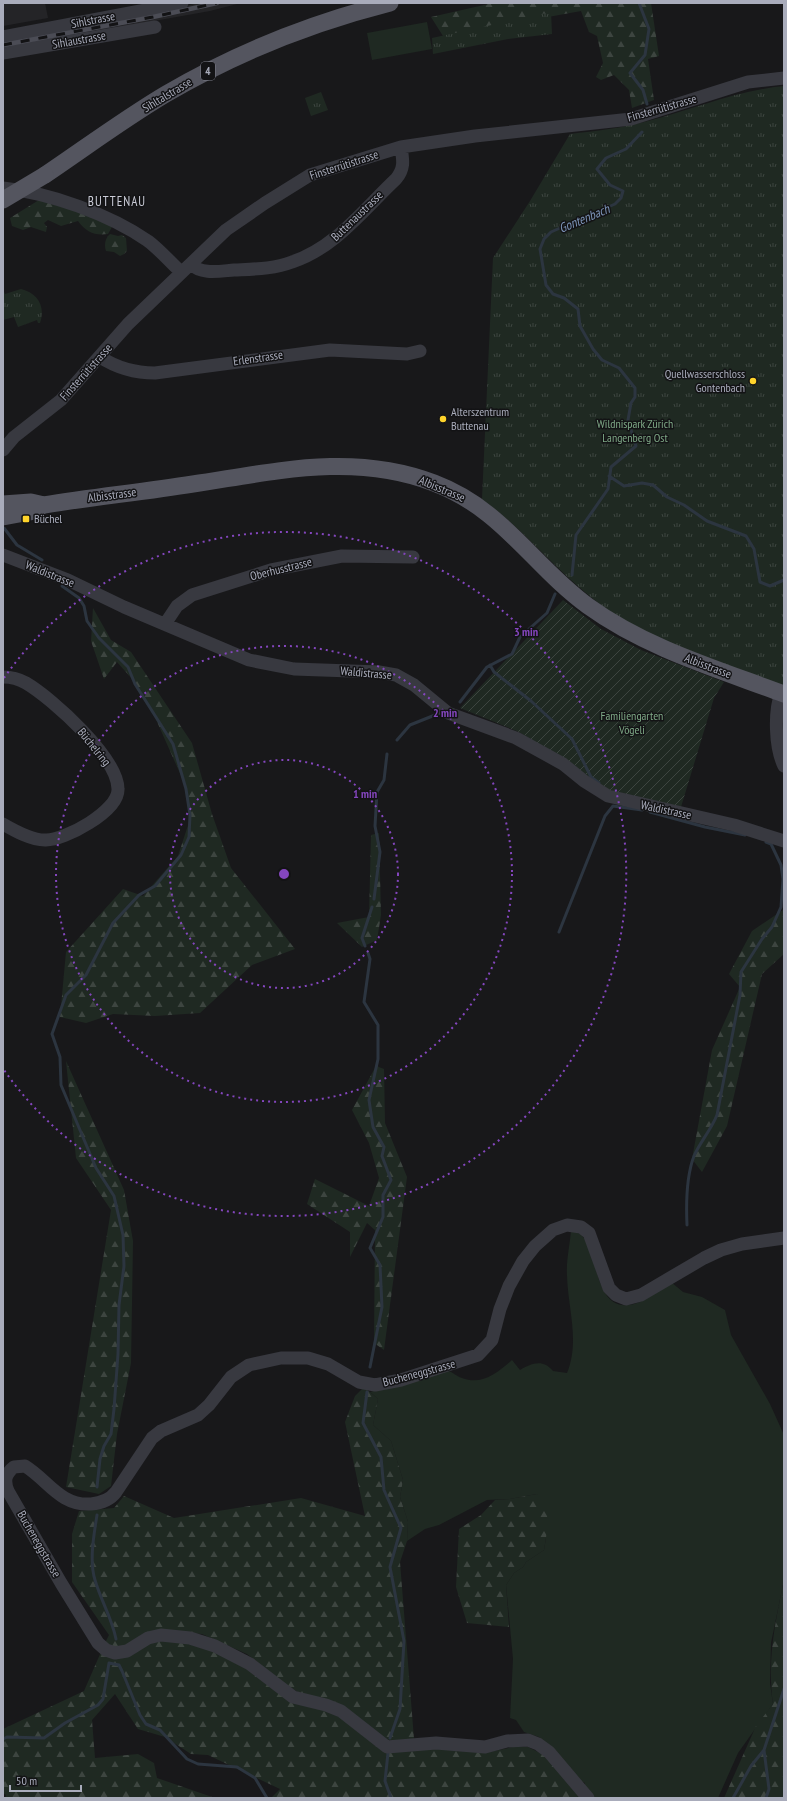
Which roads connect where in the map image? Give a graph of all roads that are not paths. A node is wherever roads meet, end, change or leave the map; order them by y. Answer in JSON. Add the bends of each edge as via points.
{"nodes":[{"id":1,"x":182,"y":3,"type":"edge"},
{"id":2,"x":390,"y":3,"type":"edge"},
{"id":3,"x":155,"y":26,"type":"dead end"},
{"id":4,"x":3,"y":37,"type":"edge"},
{"id":5,"x":3,"y":53,"type":"edge"},
{"id":6,"x":784,"y":78,"type":"edge"},
{"id":7,"x":400,"y":147,"type":"junction"},
{"id":8,"x":3,"y":188,"type":"edge"},
{"id":9,"x":3,"y":200,"type":"edge"},
{"id":10,"x":186,"y":268,"type":"junction"},
{"id":11,"x":420,"y":351,"type":"dead end"},
{"id":12,"x":100,"y":357,"type":"junction"},
{"id":13,"x":3,"y":450,"type":"edge"},
{"id":14,"x":3,"y":504,"type":"edge"},
{"id":15,"x":44,"y":505,"type":"junction"},
{"id":16,"x":3,"y":517,"type":"edge"},
{"id":17,"x":3,"y":555,"type":"edge"},
{"id":18,"x":413,"y":557,"type":"dead end"},
{"id":19,"x":165,"y":624,"type":"junction"},
{"id":20,"x":3,"y":677,"type":"edge"},
{"id":21,"x":783,"y":694,"type":"edge"},
{"id":22,"x":784,"y":766,"type":"edge"},
{"id":23,"x":3,"y":824,"type":"edge"},
{"id":24,"x":784,"y":841,"type":"edge"},
{"id":25,"x":784,"y":1238,"type":"edge"},
{"id":26,"x":588,"y":1798,"type":"edge"}],
"edges":[{"from":1,"to":4,"type":"street","name":"Sihlstrasse"},
{"from":2,"to":9,"type":"main road","name":"Sihltalstrasse","number":"4","bridge":true,"via":[[296,32],[220,65],[164,95],[45,175]]},
{"from":3,"to":5,"type":"street","name":"Sihlaustrasse"},
{"from":6,"to":7,"type":"street","name":"Finsterrütistrasse","via":[[748,82],[631,119]]},
{"from":7,"to":10,"type":"street","name":"Finsterrütistrasse","via":[[310,175],[226,230]]},
{"from":7,"to":10,"type":"street","name":"Buttenaustrasse","via":[[402,172],[343,232],[308,256],[292,263],[261,268],[210,271]]},
{"from":8,"to":10,"type":"street","name":"Buttenaustrasse","via":[[18,190],[96,214],[132,230]]},
{"from":10,"to":12,"type":"street","name":"Finsterrütistrasse","via":[[128,324]]},
{"from":11,"to":12,"type":"street","name":"Erlenstrasse","via":[[407,354],[330,350],[155,373],[128,370]]},
{"from":12,"to":13,"type":"street","name":"Finsterrütistrasse","via":[[61,400],[14,437]]},
{"from":14,"to":15,"type":"main road","name":"Albisstrasse","via":[[31,502]]},
{"from":15,"to":16,"type":"main road","name":"Albisstrasse","via":[[30,512]]},
{"from":15,"to":21,"type":"main road","name":"Albisstrasse","via":[[304,468],[354,466],[391,470],[433,482],[477,505],[504,526],[586,605],[627,631],[676,653]]},
{"from":17,"to":19,"type":"street","name":"Waldistrasse","via":[[68,580]]},
{"from":18,"to":19,"type":"street","name":"Oberhusstrasse","via":[[342,556],[271,570],[192,595],[177,606]]},
{"from":19,"to":24,"type":"street","name":"Waldistrasse","via":[[224,651],[272,666],[396,675],[414,685],[448,713],[516,738],[563,764],[608,796],[734,825]]},
{"from":20,"to":23,"type":"street","name":"Büchelring","via":[[26,684],[61,710],[102,753],[115,774],[118,788],[116,799],[109,809],[60,838],[36,839]]},
{"from":21,"to":22,"type":"street","via":[[777,714],[778,746]]},
{"from":25,"to":26,"type":"street","name":"Bucheneggstrasse","via":[[721,1250],[641,1295],[626,1299],[616,1295],[609,1288],[588,1233],[582,1227],[567,1225],[553,1230],[541,1239],[523,1261],[504,1298],[492,1340],[483,1352],[472,1358],[376,1385],[359,1382],[328,1364],[308,1358],[281,1358],[244,1367],[231,1377],[198,1415],[152,1438],[116,1492],[109,1499],[98,1503],[81,1503],[64,1498],[25,1466],[14,1467],[7,1474],[8,1491],[98,1643],[108,1651],[123,1652],[148,1638],[161,1635],[190,1638],[211,1644],[250,1664],[292,1697],[337,1709],[387,1746],[436,1743],[477,1748],[516,1740],[533,1741],[557,1760]]}]}
